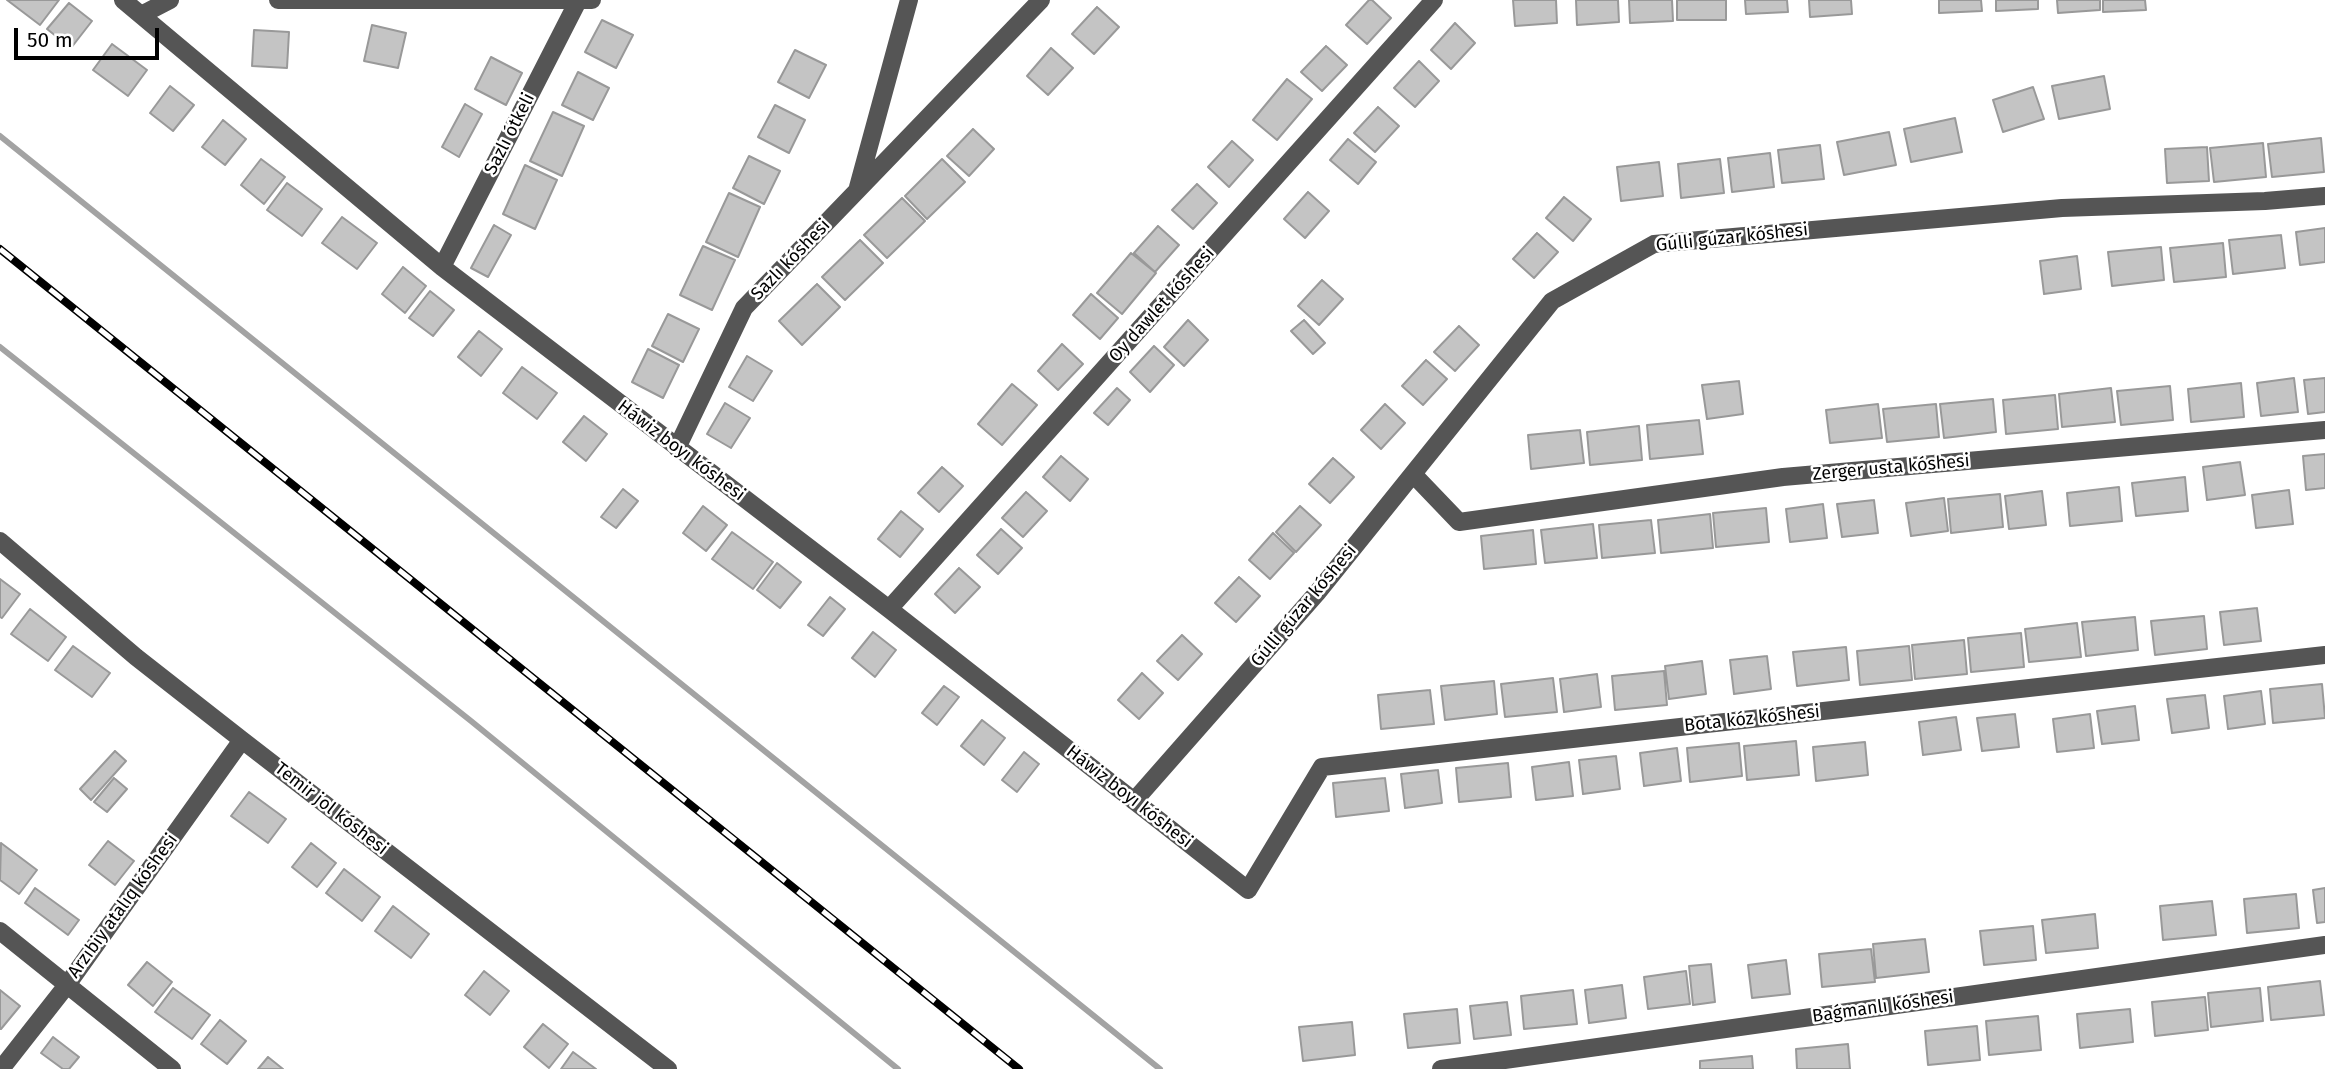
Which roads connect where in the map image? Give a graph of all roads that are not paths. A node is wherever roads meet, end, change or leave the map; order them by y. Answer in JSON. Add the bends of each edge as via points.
{"nodes":[{"id":1,"x":123,"y":0,"type":"edge"},
{"id":2,"x":170,"y":0,"type":"edge"},
{"id":3,"x":278,"y":0,"type":"edge"},
{"id":4,"x":592,"y":0,"type":"edge"},
{"id":5,"x":909,"y":0,"type":"edge"},
{"id":6,"x":1041,"y":0,"type":"edge"},
{"id":7,"x":1434,"y":0,"type":"edge"},
{"id":8,"x":578,"y":1,"type":"edge"},
{"id":9,"x":143,"y":14,"type":"junction"},
{"id":10,"x":857,"y":191,"type":"junction"},
{"id":11,"x":2325,"y":196,"type":"edge"},
{"id":12,"x":442,"y":267,"type":"junction"},
{"id":13,"x":2325,"y":430,"type":"edge"},
{"id":14,"x":677,"y":448,"type":"junction"},
{"id":15,"x":1413,"y":474,"type":"junction"},
{"id":16,"x":0,"y":541,"type":"edge"},
{"id":17,"x":890,"y":610,"type":"junction"},
{"id":18,"x":2325,"y":655,"type":"edge"},
{"id":19,"x":242,"y":740,"type":"junction"},
{"id":20,"x":1134,"y":801,"type":"junction"},
{"id":21,"x":1248,"y":890,"type":"joint"},
{"id":22,"x":0,"y":931,"type":"edge"},
{"id":23,"x":2325,"y":945,"type":"edge"},
{"id":24,"x":67,"y":985,"type":"junction"},
{"id":25,"x":1,"y":1069,"type":"edge"},
{"id":26,"x":172,"y":1069,"type":"edge"},
{"id":27,"x":668,"y":1069,"type":"edge"},
{"id":28,"x":1441,"y":1069,"type":"edge"}],
"edges":[{"from":1,"to":9,"type":"street","name":"Háwiz boyı kóshesi"},
{"from":2,"to":9,"type":"street"},
{"from":3,"to":8,"type":"street"},
{"from":4,"to":8,"type":"street"},
{"from":5,"to":10,"type":"street","name":"Sazlı kóshesi"},
{"from":6,"to":10,"type":"street","name":"Sazlı kóshesi"},
{"from":7,"to":17,"type":"street","name":"Oy dawlet kóshesi"},
{"from":8,"to":12,"type":"street","name":"Sazlı ótkeli"},
{"from":9,"to":12,"type":"street","name":"Háwiz boyı kóshesi"},
{"from":10,"to":14,"type":"street","name":"Sazlı kóshesi","via":[[744,308]]},
{"from":11,"to":15,"type":"street","name":"Gúlli gúzar kóshesi","via":[[2062,208],[1654,244],[1552,301]]},
{"from":12,"to":14,"type":"street","name":"Háwiz boyı kóshesi"},
{"from":13,"to":15,"type":"street","name":"Zerger usta kóshesi","via":[[1783,477],[1459,522]]},
{"from":14,"to":17,"type":"street","name":"Háwiz boyı kóshesi"},
{"from":15,"to":20,"type":"street","name":"Gúlli gúzar kóshesi","via":[[1317,593]]},
{"from":16,"to":19,"type":"street","name":"Temir jol kóshesi"},
{"from":17,"to":20,"type":"street","name":"Háwiz boyı kóshesi"},
{"from":18,"to":21,"type":"street","name":"Bota kóz kóshesi","via":[[1322,767]]},
{"from":19,"to":24,"type":"street","name":"Arzıbiy atalıq kóshesi"},
{"from":19,"to":27,"type":"street","name":"Temir jol kóshesi"},
{"from":20,"to":21,"type":"street","name":"Háwiz boyı kóshesi"},
{"from":22,"to":24,"type":"street"},
{"from":23,"to":28,"type":"street","name":"Baǵmanlı kóshesi"},
{"from":24,"to":25,"type":"street","name":"Arzıbiy atalıq kóshesi"},
{"from":24,"to":26,"type":"street"}]}
